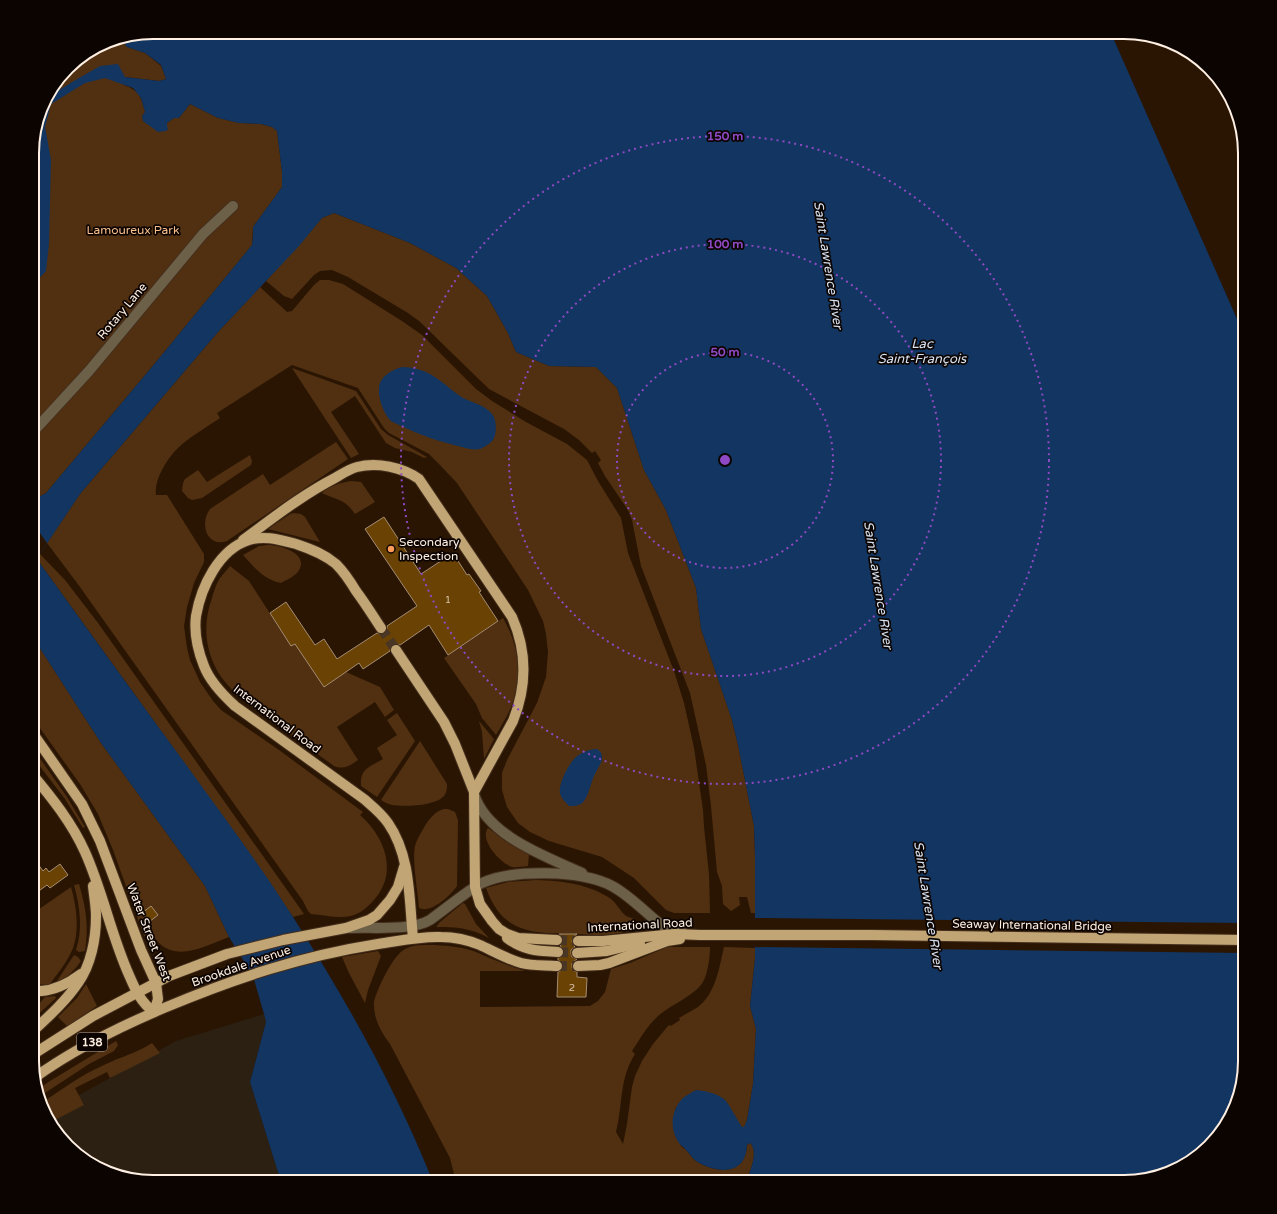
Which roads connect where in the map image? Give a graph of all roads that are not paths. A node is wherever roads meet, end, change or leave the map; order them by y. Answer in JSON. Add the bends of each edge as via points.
{"nodes":[{"id":1,"x":233,"y":206,"type":"dead end"},
{"id":2,"x":39,"y":425,"type":"edge"},
{"id":3,"x":236,"y":545,"type":"junction"},
{"id":4,"x":381,"y":628,"type":"tunnel mouth"},
{"id":5,"x":396,"y":650,"type":"tunnel mouth"},
{"id":6,"x":39,"y":742,"type":"edge"},
{"id":7,"x":39,"y":783,"type":"edge"},
{"id":8,"x":474,"y":792,"type":"junction"},
{"id":9,"x":405,"y":864,"type":"junction"},
{"id":10,"x":92,"y":870,"type":"junction"},
{"id":11,"x":591,"y":878,"type":"junction"},
{"id":12,"x":475,"y":887,"type":"junction"},
{"id":13,"x":412,"y":925,"type":"junction"},
{"id":14,"x":346,"y":928,"type":"junction"},
{"id":15,"x":499,"y":929,"type":"junction"},
{"id":16,"x":680,"y":934,"type":"junction"},
{"id":17,"x":700,"y":936,"type":"junction"},
{"id":18,"x":413,"y":938,"type":"junction"},
{"id":19,"x":557,"y":940,"type":"tunnel mouth"},
{"id":20,"x":1238,"y":940,"type":"edge"},
{"id":21,"x":578,"y":941,"type":"tunnel mouth"},
{"id":22,"x":558,"y":952,"type":"tunnel mouth"},
{"id":23,"x":577,"y":953,"type":"tunnel mouth"},
{"id":24,"x":557,"y":966,"type":"tunnel mouth"},
{"id":25,"x":578,"y":966,"type":"tunnel mouth"},
{"id":26,"x":86,"y":970,"type":"junction"},
{"id":27,"x":156,"y":983,"type":"junction"},
{"id":28,"x":39,"y":990,"type":"edge"},
{"id":29,"x":137,"y":993,"type":"junction"},
{"id":30,"x":154,"y":1012,"type":"junction"},
{"id":31,"x":39,"y":1025,"type":"edge"},
{"id":32,"x":39,"y":1050,"type":"edge"},
{"id":33,"x":40,"y":1074,"type":"edge"}],
"edges":[{"from":1,"to":2,"type":"street","name":"Rotary Lane","via":[[203,234]]},
{"from":3,"to":4,"type":"main road","name":"International Road","via":[[269,537],[315,550],[336,564],[345,574]]},
{"from":3,"to":8,"type":"main road","via":[[319,486],[355,468],[375,466],[402,470],[419,479],[512,617],[522,646],[522,695],[518,709]]},
{"from":3,"to":9,"type":"main road","name":"International Road","via":[[219,561],[199,602],[196,637],[204,667],[224,696],[235,706],[364,799],[379,813],[388,823]]},
{"from":5,"to":8,"type":"main road","via":[[444,722]]},
{"from":6,"to":27,"type":"main road","name":"Water Street West","via":[[82,804],[100,841]]},
{"from":7,"to":10,"type":"main road","via":[[72,828]]},
{"from":8,"to":11,"type":"street","via":[[483,812],[507,835]]},
{"from":8,"to":12,"type":"main road"},
{"from":9,"to":13,"type":"main road","name":"International Road"},
{"from":9,"to":14,"type":"main road","via":[[398,887],[385,907],[369,920]]},
{"from":10,"to":26,"type":"main road","via":[[96,916],[93,948]]},
{"from":10,"to":29,"type":"main road","via":[[121,957]]},
{"from":11,"to":12,"type":"street","via":[[544,873],[525,874],[490,880]]},
{"from":11,"to":16,"type":"street","via":[[615,887],[660,924]]},
{"from":12,"to":13,"type":"street","via":[[426,922]]},
{"from":12,"to":15,"type":"main road","via":[[480,904]]},
{"from":13,"to":14,"type":"street","via":[[385,929]]},
{"from":13,"to":18,"type":"main road","name":"International Road"},
{"from":14,"to":27,"type":"main road","name":"Brookdale Avenue","number":"138","via":[[227,954]]},
{"from":15,"to":19,"type":"main road","via":[[518,938]]},
{"from":15,"to":22,"type":"main road","via":[[508,939],[528,950]]},
{"from":16,"to":17,"type":"main road","name":"International Road"},
{"from":16,"to":21,"type":"main road","name":"International Road"},
{"from":16,"to":23,"type":"main road","via":[[607,951]]},
{"from":17,"to":20,"type":"main road","name":"Seaway International Bridge"},
{"from":17,"to":25,"type":"main road","name":"International Road","via":[[667,941],[609,964]]},
{"from":18,"to":24,"type":"main road","via":[[454,938],[478,944],[522,963]]},
{"from":18,"to":30,"type":"main road","name":"Brookdale Avenue","number":"138","via":[[296,960],[239,978]]},
{"from":26,"to":28,"type":"main road","via":[[62,986]]},
{"from":26,"to":31,"type":"main road","via":[[69,995]]},
{"from":27,"to":29,"type":"main road","name":"Brookdale Avenue","number":"138"},
{"from":27,"to":30,"type":"main road","name":"Water Street West","via":[[158,999]]},
{"from":29,"to":30,"type":"main road"},
{"from":29,"to":32,"type":"main road","name":"Brookdale Avenue","number":"138","via":[[93,1016]]},
{"from":30,"to":33,"type":"main road","name":"Brookdale Avenue","number":"138","via":[[82,1047]]}]}
